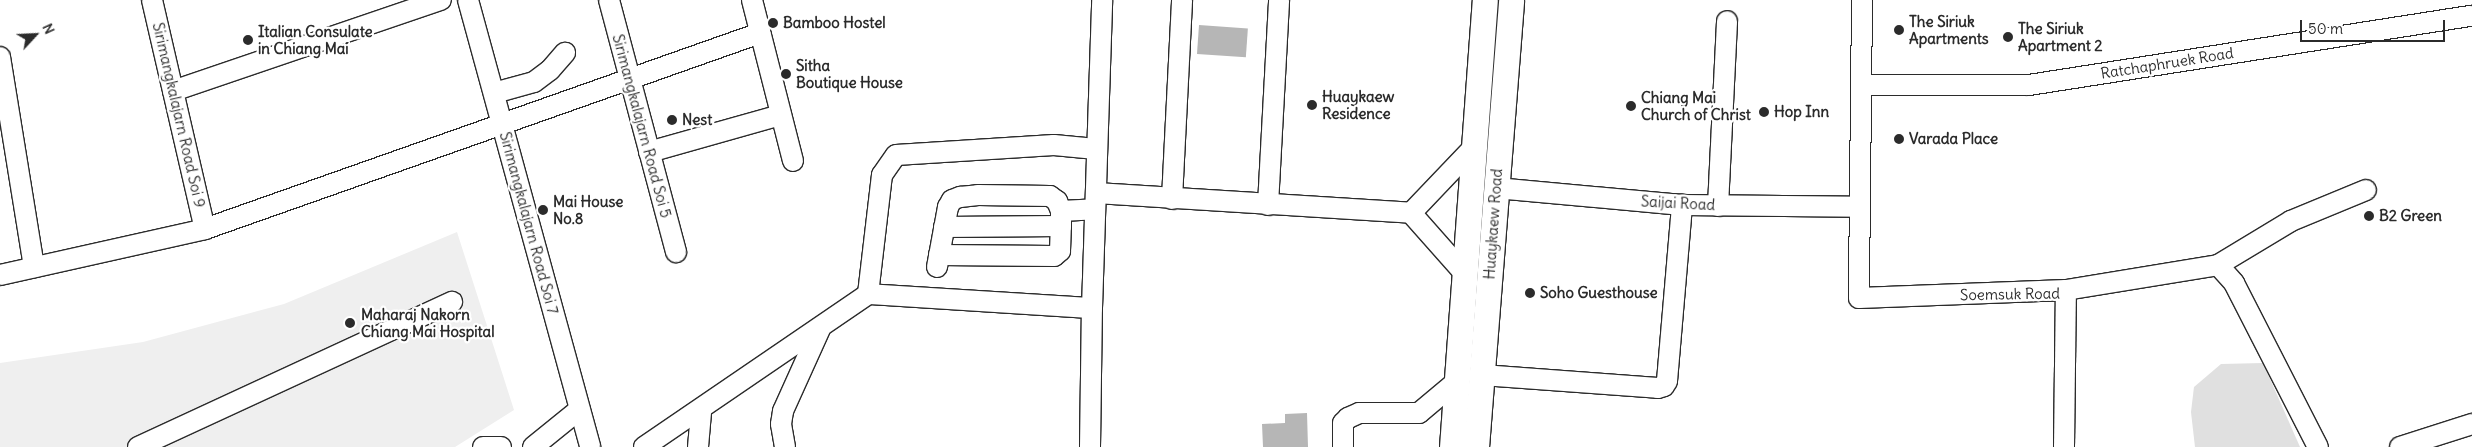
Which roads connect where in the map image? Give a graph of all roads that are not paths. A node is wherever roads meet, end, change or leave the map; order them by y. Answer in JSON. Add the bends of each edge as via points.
{"nodes":[{"id":1,"x":152,"y":0,"type":"edge"},
{"id":2,"x":441,"y":0,"type":"edge"},
{"id":3,"x":468,"y":0,"type":"edge"},
{"id":4,"x":609,"y":0,"type":"edge"},
{"id":5,"x":752,"y":0,"type":"edge"},
{"id":6,"x":1102,"y":0,"type":"edge"},
{"id":7,"x":1182,"y":0,"type":"edge"},
{"id":8,"x":1279,"y":0,"type":"edge"},
{"id":9,"x":1486,"y":0,"type":"edge"},
{"id":10,"x":1511,"y":0,"type":"edge"},
{"id":11,"x":1862,"y":0,"type":"edge"},
{"id":12,"x":2465,"y":11,"type":"edge"},
{"id":13,"x":1727,"y":21,"type":"dead end"},
{"id":14,"x":760,"y":33,"type":"junction"},
{"id":15,"x":564,"y":53,"type":"dead end"},
{"id":16,"x":0,"y":57,"type":"edge"},
{"id":17,"x":630,"y":80,"type":"junction"},
{"id":18,"x":1861,"y":85,"type":"junction"},
{"id":19,"x":173,"y":91,"type":"junction"},
{"id":20,"x":494,"y":93,"type":"junction"},
{"id":21,"x":781,"y":115,"type":"junction"},
{"id":22,"x":503,"y":126,"type":"junction"},
{"id":23,"x":1473,"y":148,"type":"junction"},
{"id":24,"x":1096,"y":149,"type":"junction"},
{"id":25,"x":649,"y":152,"type":"junction"},
{"id":26,"x":793,"y":161,"type":"dead end"},
{"id":27,"x":1496,"y":188,"type":"junction"},
{"id":28,"x":2366,"y":190,"type":"dead end"},
{"id":29,"x":1172,"y":199,"type":"junction"},
{"id":30,"x":1095,"y":201,"type":"junction"},
{"id":31,"x":1268,"y":205,"type":"junction"},
{"id":32,"x":1682,"y":205,"type":"junction"},
{"id":33,"x":1718,"y":206,"type":"junction"},
{"id":34,"x":1860,"y":207,"type":"junction"},
{"id":35,"x":1411,"y":213,"type":"junction"},
{"id":36,"x":1061,"y":219,"type":"junction"},
{"id":37,"x":944,"y":227,"type":"junction"},
{"id":38,"x":205,"y":229,"type":"junction"},
{"id":39,"x":676,"y":252,"type":"dead end"},
{"id":40,"x":2218,"y":265,"type":"junction"},
{"id":41,"x":34,"y":267,"type":"junction"},
{"id":42,"x":1464,"y":273,"type":"junction"},
{"id":43,"x":0,"y":275,"type":"edge"},
{"id":44,"x":2066,"y":290,"type":"junction"},
{"id":45,"x":868,"y":294,"type":"junction"},
{"id":46,"x":452,"y":302,"type":"dead end"},
{"id":47,"x":1092,"y":308,"type":"junction"},
{"id":48,"x":821,"y":328,"type":"junction"},
{"id":49,"x":1482,"y":375,"type":"junction"},
{"id":50,"x":1456,"y":382,"type":"junction"},
{"id":51,"x":580,"y":409,"type":"junction"},
{"id":52,"x":701,"y":409,"type":"junction"},
{"id":53,"x":2472,"y":424,"type":"edge"},
{"id":54,"x":786,"y":446,"type":"edge"},
{"id":55,"x":138,"y":447,"type":"edge"},
{"id":56,"x":484,"y":447,"type":"edge"},
{"id":57,"x":501,"y":447,"type":"edge"},
{"id":58,"x":533,"y":447,"type":"edge"},
{"id":59,"x":590,"y":447,"type":"edge"},
{"id":60,"x":644,"y":447,"type":"edge"},
{"id":61,"x":698,"y":447,"type":"edge"},
{"id":62,"x":1090,"y":447,"type":"edge"},
{"id":63,"x":1343,"y":447,"type":"edge"},
{"id":64,"x":1452,"y":447,"type":"edge"},
{"id":65,"x":1476,"y":447,"type":"edge"},
{"id":66,"x":2064,"y":447,"type":"edge"},
{"id":67,"x":2318,"y":447,"type":"edge"},
{"id":68,"x":2400,"y":447,"type":"edge"}],
"edges":[{"from":1,"to":19,"type":"street","name":"Sirimangkalajarn Road Soi 9"},
{"from":2,"to":19,"type":"street"},
{"from":3,"to":20,"type":"street","name":"Sirimangkalajarn Road Soi 7"},
{"from":4,"to":17,"type":"street","name":"Sirimangkalajarn Road Soi 5"},
{"from":5,"to":14,"type":"street"},
{"from":6,"to":24,"type":"street"},
{"from":7,"to":29,"type":"street"},
{"from":8,"to":31,"type":"street"},
{"from":9,"to":23,"type":"main road","name":"Huaykaew Road"},
{"from":10,"to":27,"type":"main road","name":"Huaykaew Road"},
{"from":11,"to":18,"type":"street"},
{"from":12,"to":18,"type":"street","name":"Ratchaphruek Road","via":[[2029,85]]},
{"from":13,"to":33,"type":"street"},
{"from":14,"to":17,"type":"street"},
{"from":14,"to":21,"type":"street"},
{"from":15,"to":20,"type":"street","via":[[534,82]]},
{"from":16,"to":41,"type":"street"},
{"from":17,"to":22,"type":"street"},
{"from":17,"to":25,"type":"street","name":"Sirimangkalajarn Road Soi 5"},
{"from":18,"to":34,"type":"street"},
{"from":19,"to":38,"type":"street","name":"Sirimangkalajarn Road Soi 9"},
{"from":20,"to":22,"type":"street","name":"Sirimangkalajarn Road Soi 7"},
{"from":21,"to":25,"type":"street"},
{"from":21,"to":26,"type":"street"},
{"from":22,"to":38,"type":"street"},
{"from":22,"to":51,"type":"street","name":"Sirimangkalajarn Road Soi 7"},
{"from":23,"to":35,"type":"street"},
{"from":23,"to":42,"type":"main road","name":"Huaykaew Road"},
{"from":24,"to":30,"type":"street"},
{"from":24,"to":45,"type":"street","via":[[1054,145],[896,155],[882,175]]},
{"from":25,"to":39,"type":"street","name":"Sirimangkalajarn Road Soi 5"},
{"from":27,"to":32,"type":"street","name":"Saijai Road"},
{"from":27,"to":49,"type":"main road","name":"Huaykaew Road"},
{"from":28,"to":40,"type":"street","via":[[2291,221]]},
{"from":29,"to":30,"type":"street"},
{"from":29,"to":31,"type":"street"},
{"from":30,"to":36,"type":"street"},
{"from":30,"to":47,"type":"street"},
{"from":31,"to":35,"type":"street"},
{"from":32,"to":33,"type":"street","name":"Saijai Road"},
{"from":32,"to":49,"type":"street","via":[[1664,386]]},
{"from":33,"to":34,"type":"street","name":"Saijai Road"},
{"from":34,"to":44,"type":"street","name":"Soemsuk Road","via":[[1859,298]]},
{"from":35,"to":42,"type":"street"},
{"from":36,"to":37,"type":"street"},
{"from":36,"to":37,"type":"street","via":[[1057,201],[1050,196],[978,194],[952,200]]},
{"from":36,"to":37,"type":"street","via":[[1060,250],[1054,256],[938,261]]},
{"from":38,"to":41,"type":"street"},
{"from":40,"to":44,"type":"street"},
{"from":40,"to":67,"type":"street","via":[[2239,291]]},
{"from":41,"to":43,"type":"street"},
{"from":42,"to":50,"type":"main road","name":"Huaykaew Road"},
{"from":44,"to":66,"type":"street","name":"Soemsuk Road"},
{"from":45,"to":47,"type":"street"},
{"from":45,"to":48,"type":"street"},
{"from":46,"to":55,"type":"street"},
{"from":47,"to":62,"type":"street"},
{"from":48,"to":52,"type":"street"},
{"from":48,"to":54,"type":"street","via":[[783,411],[782,429]]},
{"from":49,"to":65,"type":"main road","name":"Huaykaew Road"},
{"from":50,"to":63,"type":"street","via":[[1419,413],[1359,414],[1348,418],[1343,423]]},
{"from":50,"to":64,"type":"main road","name":"Huaykaew Road"},
{"from":51,"to":58,"type":"street"},
{"from":51,"to":59,"type":"street","name":"Sirimangkalajarn Road Soi 7"},
{"from":52,"to":60,"type":"street"},
{"from":52,"to":61,"type":"street"},
{"from":53,"to":68,"type":"street"},
{"from":56,"to":57,"type":"street"}]}
